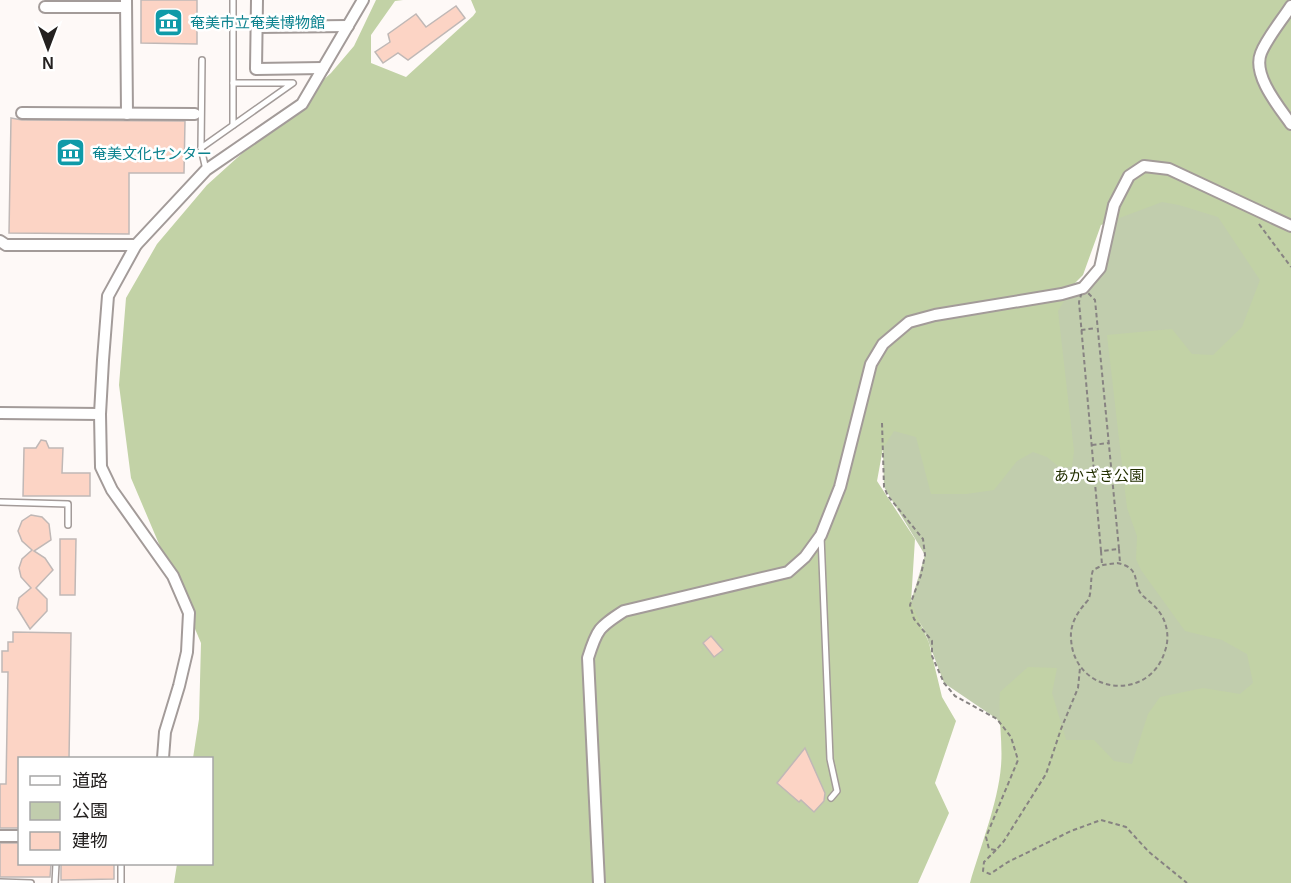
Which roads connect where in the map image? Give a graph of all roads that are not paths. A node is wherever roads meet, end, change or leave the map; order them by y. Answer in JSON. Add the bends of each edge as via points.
{"nodes":[{"id":1,"x":233,"y":0,"type":"edge"},
{"id":2,"x":257,"y":0,"type":"edge"},
{"id":3,"x":363,"y":0,"type":"edge"},
{"id":4,"x":103,"y":4,"type":"edge"},
{"id":5,"x":126,"y":4,"type":"edge"},
{"id":6,"x":1291,"y":6,"type":"edge"},
{"id":7,"x":45,"y":7,"type":"dead end"},
{"id":8,"x":348,"y":26,"type":"junction"},
{"id":9,"x":257,"y":27,"type":"junction"},
{"id":10,"x":202,"y":60,"type":"dead end"},
{"id":11,"x":323,"y":68,"type":"junction"},
{"id":12,"x":233,"y":83,"type":"junction"},
{"id":13,"x":22,"y":113,"type":"dead end"},
{"id":14,"x":127,"y":114,"type":"junction"},
{"id":15,"x":195,"y":114,"type":"dead end"},
{"id":16,"x":1291,"y":124,"type":"edge"},
{"id":17,"x":233,"y":125,"type":"junction"},
{"id":18,"x":201,"y":148,"type":"junction"},
{"id":19,"x":206,"y":170,"type":"junction"},
{"id":20,"x":1291,"y":226,"type":"edge"},
{"id":21,"x":0,"y":241,"type":"edge"},
{"id":22,"x":136,"y":245,"type":"junction"},
{"id":23,"x":0,"y":412,"type":"edge"},
{"id":24,"x":100,"y":414,"type":"junction"},
{"id":25,"x":0,"y":502,"type":"edge"},
{"id":26,"x":68,"y":525,"type":"dead end"},
{"id":27,"x":821,"y":535,"type":"junction"},
{"id":28,"x":163,"y":757,"type":"edge"},
{"id":29,"x":831,"y":798,"type":"dead end"},
{"id":30,"x":0,"y":836,"type":"edge"},
{"id":31,"x":18,"y":836,"type":"edge"},
{"id":32,"x":56,"y":865,"type":"edge"},
{"id":33,"x":121,"y":865,"type":"edge"},
{"id":34,"x":0,"y":882,"type":"edge"},
{"id":35,"x":31,"y":883,"type":"edge"},
{"id":36,"x":55,"y":883,"type":"edge"},
{"id":37,"x":120,"y":883,"type":"edge"},
{"id":38,"x":599,"y":883,"type":"edge"}],
"edges":[{"from":1,"to":12,"type":"lane"},
{"from":2,"to":9,"type":"street"},
{"from":3,"to":8,"type":"street"},
{"from":4,"to":5,"type":"street"},
{"from":4,"to":7,"type":"street"},
{"from":5,"to":14,"type":"street"},
{"from":6,"to":16,"type":"street","via":[[1260,54],[1260,71],[1270,95]]},
{"from":8,"to":9,"type":"street"},
{"from":8,"to":11,"type":"street"},
{"from":9,"to":11,"type":"street","via":[[256,69]]},
{"from":10,"to":18,"type":"lane"},
{"from":11,"to":19,"type":"street","via":[[302,104]]},
{"from":12,"to":17,"type":"lane"},
{"from":12,"to":17,"type":"lane","via":[[292,83]]},
{"from":13,"to":14,"type":"street"},
{"from":14,"to":15,"type":"street"},
{"from":17,"to":18,"type":"lane"},
{"from":18,"to":19,"type":"lane"},
{"from":19,"to":22,"type":"street"},
{"from":20,"to":27,"type":"street","via":[[1169,169],[1144,166],[1129,176],[1114,205],[1100,268],[1083,288],[909,322],[883,344],[871,364],[840,487]]},
{"from":21,"to":22,"type":"street","via":[[6,245]]},
{"from":22,"to":24,"type":"street","via":[[108,296]]},
{"from":23,"to":24,"type":"street"},
{"from":24,"to":28,"type":"street","via":[[101,467],[112,490],[173,576],[189,613],[187,652],[165,732]]},
{"from":25,"to":26,"type":"lane","via":[[68,504]]},
{"from":27,"to":29,"type":"lane","via":[[830,759],[837,791]]},
{"from":27,"to":38,"type":"street","via":[[788,572],[624,612],[602,625],[588,658]]},
{"from":30,"to":31,"type":"street"},
{"from":32,"to":36,"type":"lane"},
{"from":33,"to":37,"type":"lane"},
{"from":34,"to":35,"type":"lane"}]}
